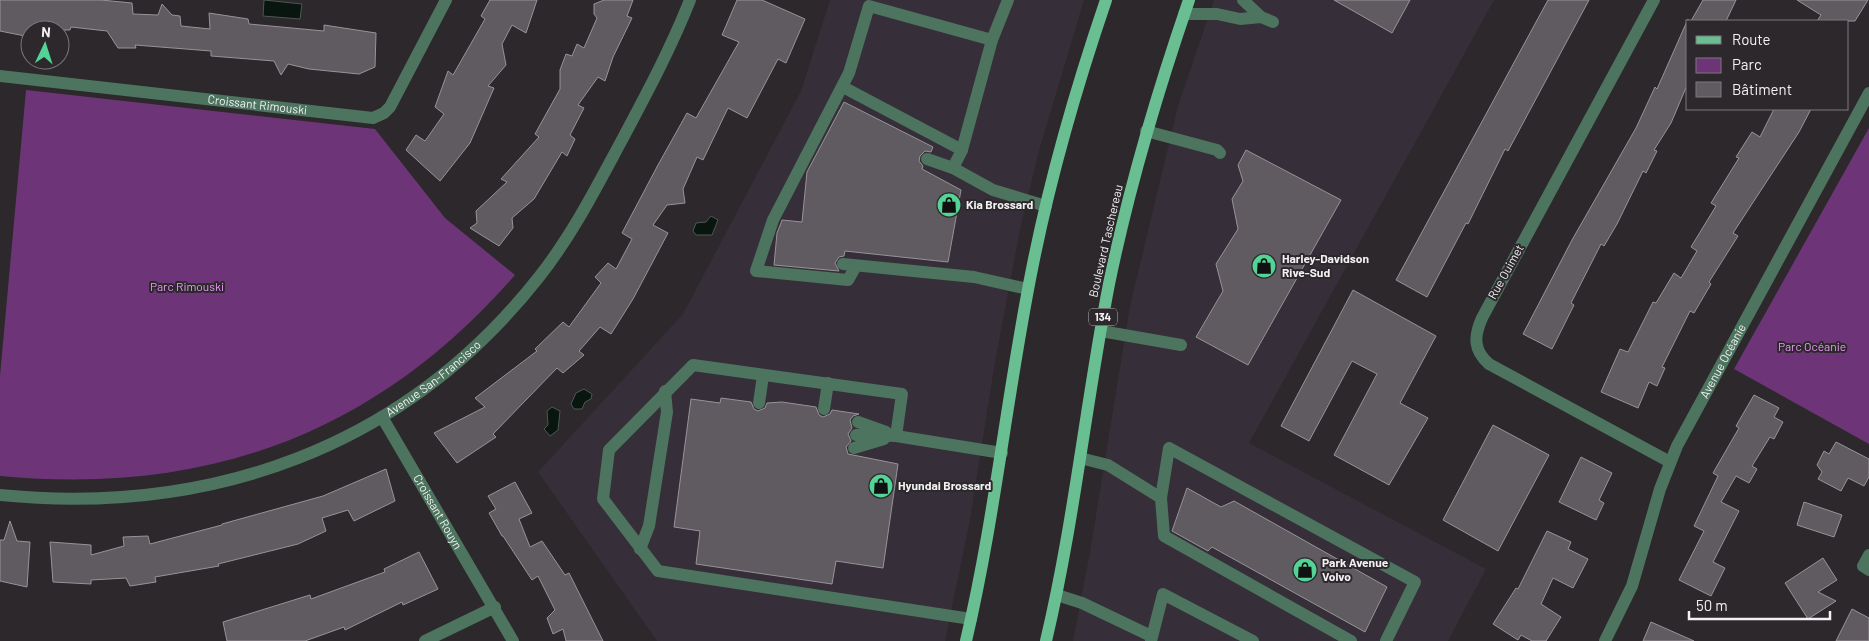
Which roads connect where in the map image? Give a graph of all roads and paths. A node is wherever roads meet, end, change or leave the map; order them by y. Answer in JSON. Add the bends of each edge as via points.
{"nodes":[{"id":1,"x":446,"y":0,"type":"edge"},
{"id":2,"x":690,"y":0,"type":"edge"},
{"id":3,"x":1008,"y":0,"type":"edge"},
{"id":4,"x":1106,"y":0,"type":"edge"},
{"id":5,"x":1189,"y":0,"type":"edge"},
{"id":6,"x":1243,"y":0,"type":"edge"},
{"id":7,"x":1654,"y":0,"type":"edge"},
{"id":8,"x":1184,"y":14,"type":"junction"},
{"id":9,"x":992,"y":40,"type":"junction"},
{"id":10,"x":0,"y":76,"type":"edge"},
{"id":11,"x":843,"y":87,"type":"junction"},
{"id":12,"x":1869,"y":92,"type":"edge"},
{"id":13,"x":1146,"y":131,"type":"junction"},
{"id":14,"x":962,"y":150,"type":"junction"},
{"id":15,"x":1220,"y":153,"type":"dead end"},
{"id":16,"x":927,"y":159,"type":"dead end"},
{"id":17,"x":953,"y":168,"type":"junction"},
{"id":18,"x":1046,"y":206,"type":"junction"},
{"id":19,"x":1028,"y":289,"type":"junction"},
{"id":20,"x":1101,"y":331,"type":"junction"},
{"id":21,"x":1181,"y":345,"type":"dead end"},
{"id":22,"x":763,"y":376,"type":"junction"},
{"id":23,"x":828,"y":383,"type":"junction"},
{"id":24,"x":665,"y":391,"type":"junction"},
{"id":25,"x":759,"y":403,"type":"dead end"},
{"id":26,"x":824,"y":409,"type":"dead end"},
{"id":27,"x":382,"y":417,"type":"junction"},
{"id":28,"x":858,"y":428,"type":"dead end"},
{"id":29,"x":896,"y":436,"type":"junction"},
{"id":30,"x":854,"y":448,"type":"dead end"},
{"id":31,"x":1002,"y":453,"type":"junction"},
{"id":32,"x":1080,"y":458,"type":"junction"},
{"id":33,"x":1670,"y":462,"type":"junction"},
{"id":34,"x":0,"y":495,"type":"edge"},
{"id":35,"x":1161,"y":498,"type":"junction"},
{"id":36,"x":640,"y":549,"type":"junction"},
{"id":37,"x":1869,"y":555,"type":"edge"},
{"id":38,"x":1869,"y":570,"type":"edge"},
{"id":39,"x":1057,"y":595,"type":"junction"},
{"id":40,"x":495,"y":607,"type":"junction"},
{"id":41,"x":971,"y":619,"type":"junction"},
{"id":42,"x":1151,"y":639,"type":"edge"},
{"id":43,"x":426,"y":641,"type":"edge"},
{"id":44,"x":513,"y":641,"type":"edge"},
{"id":45,"x":966,"y":641,"type":"edge"},
{"id":46,"x":1046,"y":641,"type":"edge"},
{"id":47,"x":1253,"y":641,"type":"edge"},
{"id":48,"x":1352,"y":641,"type":"edge"},
{"id":49,"x":1386,"y":641,"type":"edge"},
{"id":50,"x":1606,"y":641,"type":"edge"}],
"edges":[{"from":1,"to":10,"type":"street","name":"Croissant Rimouski","via":[[390,107],[372,118]]},
{"from":2,"to":27,"type":"street","name":"Avenue San-Francisco","via":[[660,68],[590,200],[540,275],[465,355]]},
{"from":3,"to":9,"type":"street"},
{"from":4,"to":18,"type":"main road"},
{"from":5,"to":8,"type":"main road","name":"Boulevard Taschereau","number":"134"},
{"from":6,"to":8,"type":"street","via":[[1267,19]]},
{"from":7,"to":33,"type":"street","name":"Rue Ouimet","via":[[1482,318],[1476,342],[1478,353],[1489,364]]},
{"from":8,"to":13,"type":"main road","name":"Boulevard Taschereau","number":"134"},
{"from":9,"to":11,"type":"street","via":[[869,6]]},
{"from":9,"to":14,"type":"street"},
{"from":11,"to":14,"type":"street"},
{"from":11,"to":19,"type":"street","via":[[773,220],[756,271],[848,280],[850,265],[974,277]]},
{"from":12,"to":33,"type":"street","name":"Avenue Océanie"},
{"from":13,"to":15,"type":"street"},
{"from":13,"to":20,"type":"main road","name":"Boulevard Taschereau","number":"134"},
{"from":14,"to":17,"type":"street"},
{"from":16,"to":17,"type":"street"},
{"from":17,"to":18,"type":"street","via":[[992,190]]},
{"from":18,"to":19,"type":"main road"},
{"from":19,"to":31,"type":"main road"},
{"from":20,"to":21,"type":"street"},
{"from":20,"to":32,"type":"main road","name":"Boulevard Taschereau","number":"134"},
{"from":22,"to":23,"type":"street"},
{"from":22,"to":24,"type":"street","via":[[693,365]]},
{"from":22,"to":25,"type":"street"},
{"from":23,"to":26,"type":"street"},
{"from":23,"to":29,"type":"street","via":[[902,394]]},
{"from":24,"to":36,"type":"street","via":[[667,412],[649,526]]},
{"from":24,"to":36,"type":"street","via":[[609,450],[603,500]]},
{"from":27,"to":34,"type":"street","name":"Avenue San-Francisco","via":[[295,460],[251,476],[198,488],[95,500]]},
{"from":27,"to":40,"type":"street","name":"Croissant Rouyn"},
{"from":28,"to":29,"type":"street"},
{"from":29,"to":30,"type":"street"},
{"from":29,"to":31,"type":"street"},
{"from":31,"to":41,"type":"main road"},
{"from":32,"to":35,"type":"street","via":[[1108,465]]},
{"from":32,"to":39,"type":"main road","name":"Boulevard Taschereau","number":"134"},
{"from":33,"to":50,"type":"street","name":"Avenue Océanie","via":[[1632,586]]},
{"from":35,"to":48,"type":"street","via":[[1164,536]]},
{"from":35,"to":49,"type":"street","via":[[1169,448],[1415,582]]},
{"from":36,"to":41,"type":"street","via":[[658,571]]},
{"from":37,"to":38,"type":"street","via":[[1863,566]]},
{"from":39,"to":42,"type":"street","via":[[1082,603]]},
{"from":39,"to":46,"type":"main road","name":"Boulevard Taschereau","number":"134"},
{"from":40,"to":43,"type":"street"},
{"from":40,"to":44,"type":"street","name":"Croissant Rouyn"},
{"from":41,"to":45,"type":"main road"},
{"from":42,"to":47,"type":"street","via":[[1163,594]]}]}
